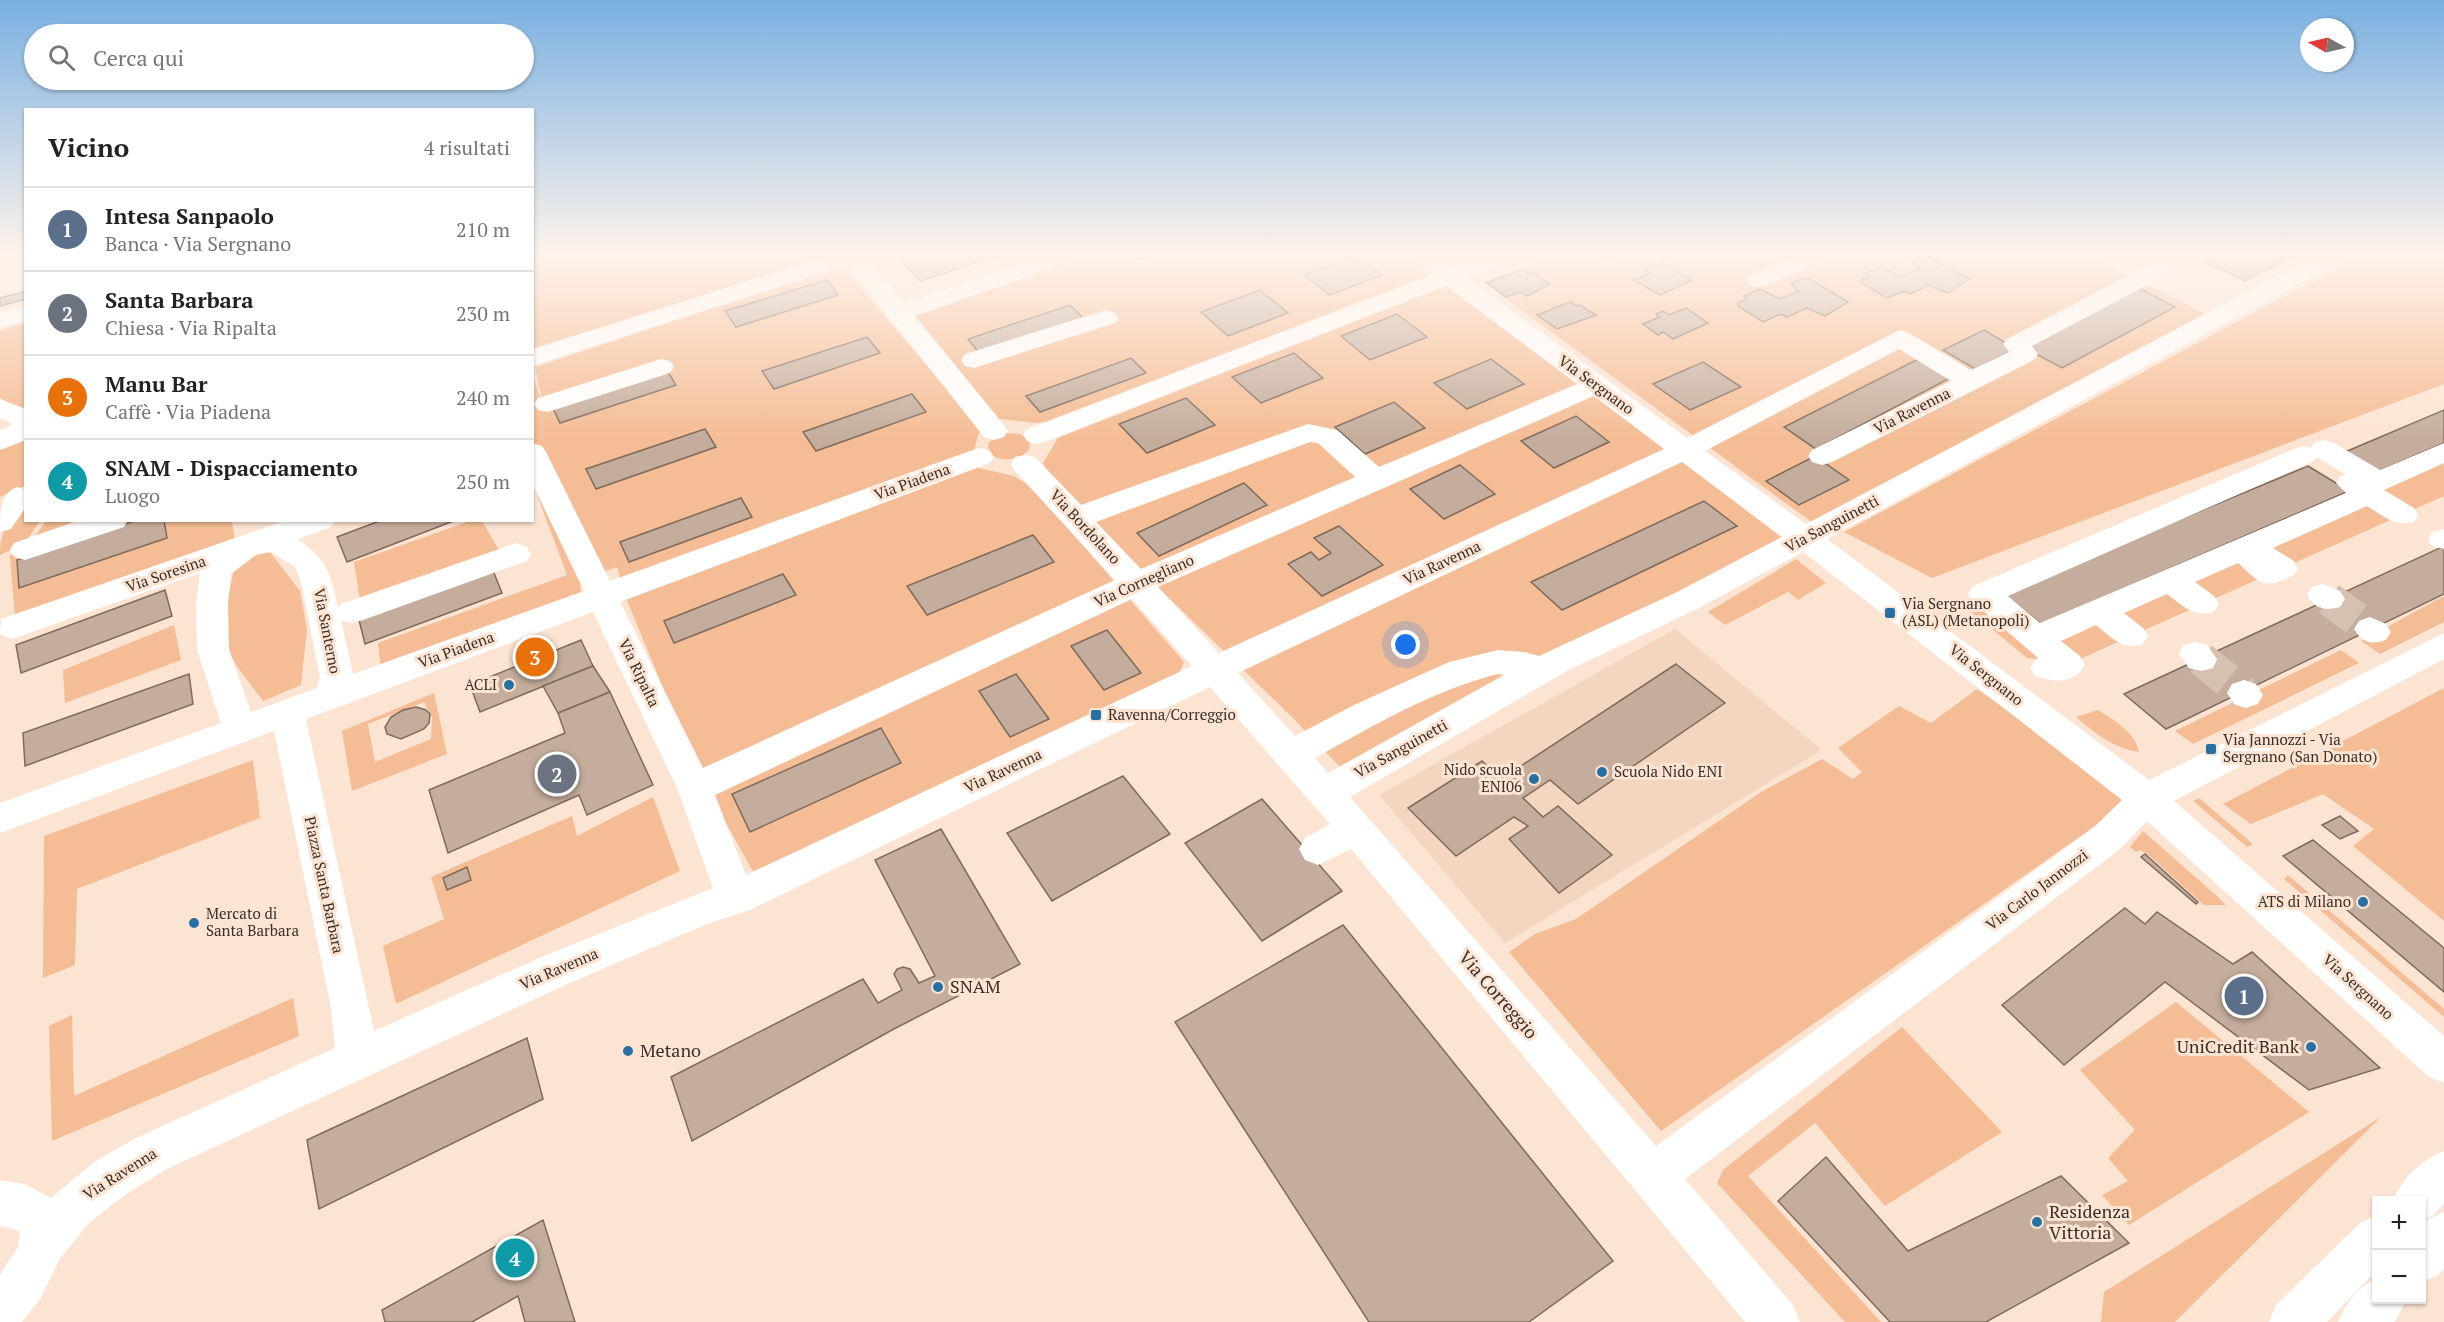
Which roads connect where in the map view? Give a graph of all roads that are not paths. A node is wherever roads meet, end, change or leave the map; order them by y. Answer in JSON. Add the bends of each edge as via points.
{"nodes":[{"id":1,"x":17,"y":315,"type":"edge"},
{"id":2,"x":665,"y":315,"type":"edge"},
{"id":3,"x":900,"y":315,"type":"edge"},
{"id":4,"x":1348,"y":315,"type":"edge"},
{"id":5,"x":1500,"y":315,"type":"edge"},
{"id":6,"x":2072,"y":315,"type":"edge"},
{"id":7,"x":2227,"y":315,"type":"edge"},
{"id":8,"x":1106,"y":318,"type":"dead end"},
{"id":9,"x":0,"y":320,"type":"edge"},
{"id":10,"x":534,"y":357,"type":"edge"},
{"id":11,"x":974,"y":360,"type":"dead end"},
{"id":12,"x":661,"y":367,"type":"dead end"},
{"id":13,"x":1970,"y":381,"type":"junction"},
{"id":14,"x":1597,"y":386,"type":"junction"},
{"id":15,"x":548,"y":404,"type":"dead end"},
{"id":16,"x":0,"y":407,"type":"edge"},
{"id":17,"x":24,"y":419,"type":"edge"},
{"id":18,"x":24,"y":430,"type":"edge"},
{"id":19,"x":1037,"y":435,"type":"junction"},
{"id":20,"x":0,"y":441,"type":"edge"},
{"id":21,"x":987,"y":444,"type":"junction"},
{"id":22,"x":1685,"y":450,"type":"junction"},
{"id":23,"x":2444,"y":452,"type":"edge"},
{"id":24,"x":534,"y":456,"type":"edge"},
{"id":25,"x":1822,"y":456,"type":"dead end"},
{"id":26,"x":2316,"y":456,"type":"junction"},
{"id":27,"x":1025,"y":464,"type":"junction"},
{"id":28,"x":1375,"y":479,"type":"junction"},
{"id":29,"x":2369,"y":494,"type":"junction"},
{"id":30,"x":14,"y":498,"type":"edge"},
{"id":31,"x":2403,"y":515,"type":"dead end"},
{"id":32,"x":1076,"y":518,"type":"junction"},
{"id":33,"x":0,"y":522,"type":"edge"},
{"id":34,"x":107,"y":522,"type":"edge"},
{"id":35,"x":308,"y":522,"type":"edge"},
{"id":36,"x":245,"y":533,"type":"edge"},
{"id":37,"x":1805,"y":538,"type":"junction"},
{"id":38,"x":2241,"y":549,"type":"junction"},
{"id":39,"x":25,"y":550,"type":"dead end"},
{"id":40,"x":516,"y":554,"type":"dead end"},
{"id":41,"x":2277,"y":571,"type":"dead end"},
{"id":42,"x":2170,"y":580,"type":"junction"},
{"id":43,"x":1137,"y":584,"type":"junction"},
{"id":44,"x":603,"y":596,"type":"junction"},
{"id":45,"x":2203,"y":604,"type":"dead end"},
{"id":46,"x":2106,"y":608,"type":"junction"},
{"id":47,"x":352,"y":612,"type":"dead end"},
{"id":48,"x":12,"y":627,"type":"dead end"},
{"id":49,"x":2139,"y":634,"type":"dead end"},
{"id":50,"x":2444,"y":645,"type":"edge"},
{"id":51,"x":1218,"y":670,"type":"junction"},
{"id":52,"x":1542,"y":671,"type":"junction"},
{"id":53,"x":331,"y":696,"type":"junction"},
{"id":54,"x":287,"y":712,"type":"junction"},
{"id":55,"x":240,"y":729,"type":"junction"},
{"id":56,"x":1291,"y":755,"type":"junction"},
{"id":57,"x":695,"y":788,"type":"junction"},
{"id":58,"x":1326,"y":796,"type":"junction"},
{"id":59,"x":2148,"y":800,"type":"junction"},
{"id":60,"x":0,"y":818,"type":"edge"},
{"id":61,"x":1354,"y":829,"type":"junction"},
{"id":62,"x":1318,"y":849,"type":"dead end"},
{"id":63,"x":735,"y":898,"type":"junction"},
{"id":64,"x":357,"y":1058,"type":"junction"},
{"id":65,"x":2444,"y":1063,"type":"edge"},
{"id":66,"x":2444,"y":1173,"type":"edge"},
{"id":67,"x":1653,"y":1175,"type":"junction"},
{"id":68,"x":2420,"y":1196,"type":"edge"},
{"id":69,"x":5,"y":1199,"type":"edge"},
{"id":70,"x":2444,"y":1235,"type":"edge"},
{"id":71,"x":2372,"y":1243,"type":"edge"},
{"id":72,"x":2426,"y":1254,"type":"edge"},
{"id":73,"x":18,"y":1290,"type":"edge"},
{"id":74,"x":2378,"y":1304,"type":"edge"},
{"id":75,"x":1776,"y":1322,"type":"edge"},
{"id":76,"x":2292,"y":1322,"type":"edge"},
{"id":77,"x":2362,"y":1322,"type":"edge"}],
"edges":[{"from":1,"to":9,"type":"street"},
{"from":2,"to":10,"type":"street"},
{"from":3,"to":21,"type":"street"},
{"from":4,"to":19,"type":"street"},
{"from":5,"to":14,"type":"street","name":"Via Sergnano"},
{"from":6,"to":13,"type":"street","name":"Via Ravenna","via":[[2016,344],[2025,354]]},
{"from":7,"to":37,"type":"street","name":"Via Sanguinetti"},
{"from":8,"to":11,"type":"street"},
{"from":12,"to":15,"type":"street"},
{"from":13,"to":22,"type":"street","name":"Via Ravenna","via":[[1900,338]]},
{"from":13,"to":25,"type":"street","name":"Via Ravenna"},
{"from":14,"to":22,"type":"street","name":"Via Sergnano"},
{"from":14,"to":28,"type":"street","name":"Via Cornegliano"},
{"from":16,"to":17,"type":"street"},
{"from":18,"to":20,"type":"street"},
{"from":19,"to":21,"type":"street","via":[[1018,427]]},
{"from":19,"to":27,"type":"street","via":[[1041,450]]},
{"from":21,"to":27,"type":"street","via":[[999,467]]},
{"from":21,"to":44,"type":"street","name":"Via Piadena"},
{"from":22,"to":37,"type":"street","name":"Via Sergnano"},
{"from":22,"to":51,"type":"street","name":"Via Ravenna"},
{"from":23,"to":26,"type":"street","via":[[2378,482]]},
{"from":24,"to":44,"type":"street","name":"Via Ripalta"},
{"from":26,"to":29,"type":"street"},
{"from":26,"to":46,"type":"street","via":[[1984,594],[2054,663]]},
{"from":27,"to":32,"type":"street","name":"Via Bordolano"},
{"from":28,"to":32,"type":"street","via":[[1327,436],[1308,434]]},
{"from":28,"to":43,"type":"street","name":"Via Cornegliano"},
{"from":29,"to":31,"type":"street"},
{"from":29,"to":38,"type":"street"},
{"from":30,"to":33,"type":"street"},
{"from":32,"to":43,"type":"street","name":"Via Bordolano"},
{"from":34,"to":39,"type":"street"},
{"from":35,"to":36,"type":"street","name":"Via Soresina"},
{"from":36,"to":48,"type":"street","name":"Via Soresina"},
{"from":36,"to":53,"type":"street","name":"Via Santerno","via":[[285,544],[307,561],[317,582],[338,677]]},
{"from":36,"to":55,"type":"street","name":"Via Santerno","via":[[216,569],[212,603],[213,650]]},
{"from":37,"to":52,"type":"street","name":"Via Sanguinetti"},
{"from":37,"to":59,"type":"street","name":"Via Sergnano"},
{"from":38,"to":41,"type":"street"},
{"from":38,"to":42,"type":"street"},
{"from":40,"to":47,"type":"street"},
{"from":42,"to":45,"type":"street"},
{"from":42,"to":46,"type":"street"},
{"from":43,"to":51,"type":"street","name":"Via Bordolano"},
{"from":43,"to":57,"type":"street","name":"Via Cornegliano"},
{"from":44,"to":53,"type":"street","name":"Via Piadena"},
{"from":44,"to":57,"type":"street","name":"Via Ripalta"},
{"from":46,"to":49,"type":"street"},
{"from":50,"to":59,"type":"street","name":"Via Carlo Jannozzi","via":[[2172,783]]},
{"from":51,"to":56,"type":"street","name":"Via Correggio"},
{"from":51,"to":63,"type":"street","name":"Via Ravenna"},
{"from":52,"to":56,"type":"street","via":[[1524,664],[1498,662],[1461,671],[1366,714]]},
{"from":52,"to":58,"type":"street","name":"Via Sanguinetti","via":[[1345,780]]},
{"from":53,"to":54,"type":"street","name":"Via Piadena"},
{"from":54,"to":55,"type":"street","name":"Via Piadena"},
{"from":54,"to":64,"type":"street","name":"Piazza Santa Barbara","via":[[351,1008]]},
{"from":55,"to":60,"type":"street","name":"Via Piadena"},
{"from":56,"to":58,"type":"street","name":"Via Correggio"},
{"from":57,"to":63,"type":"street","name":"Via Ripalta"},
{"from":58,"to":61,"type":"street","name":"Via Correggio"},
{"from":59,"to":65,"type":"street","name":"Via Sergnano"},
{"from":59,"to":67,"type":"street","name":"Via Carlo Jannozzi","via":[[2124,818],[2106,839]]},
{"from":61,"to":62,"type":"street"},
{"from":61,"to":67,"type":"street","name":"Via Correggio"},
{"from":63,"to":64,"type":"street","name":"Via Ravenna","via":[[558,969]]},
{"from":64,"to":73,"type":"street","name":"Via Ravenna","via":[[122,1170],[57,1222]]},
{"from":66,"to":68,"type":"street"},
{"from":67,"to":75,"type":"street","name":"Via Correggio"},
{"from":69,"to":73,"type":"street","via":[[29,1208],[43,1230]]},
{"from":70,"to":72,"type":"street"},
{"from":71,"to":76,"type":"street"},
{"from":74,"to":77,"type":"street"}]}
